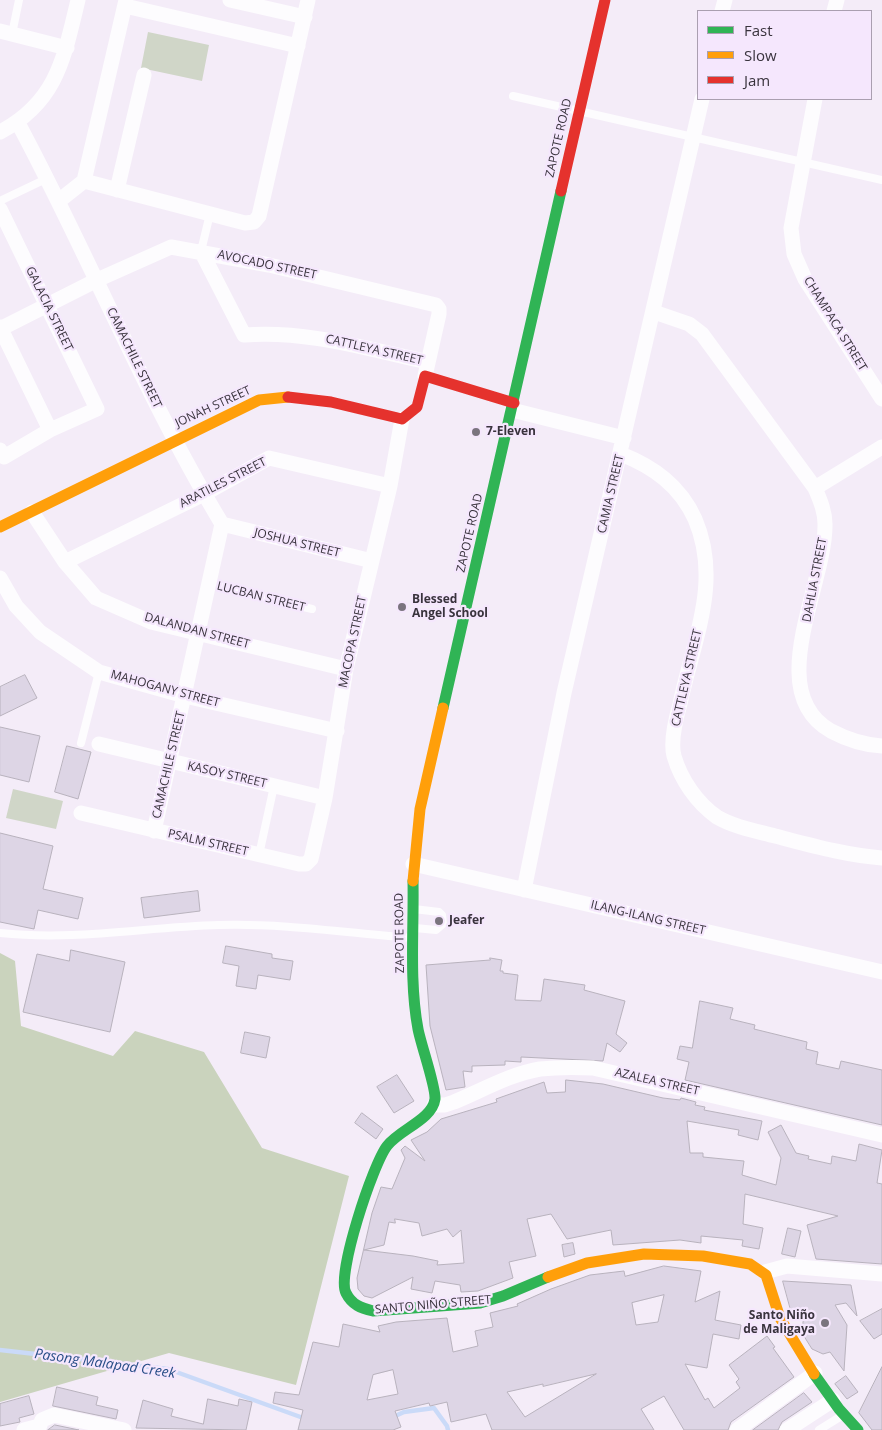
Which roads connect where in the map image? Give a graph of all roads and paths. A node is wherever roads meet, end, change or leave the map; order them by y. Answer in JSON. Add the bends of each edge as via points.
{"nodes":[{"id":1,"x":19,"y":0,"type":"edge"},
{"id":2,"x":78,"y":0,"type":"edge"},
{"id":3,"x":230,"y":0,"type":"edge"},
{"id":4,"x":308,"y":0,"type":"edge"},
{"id":5,"x":605,"y":0,"type":"edge"},
{"id":6,"x":126,"y":3,"type":"edge"},
{"id":7,"x":305,"y":17,"type":"junction"},
{"id":8,"x":6,"y":32,"type":"edge"},
{"id":9,"x":298,"y":46,"type":"junction"},
{"id":10,"x":67,"y":48,"type":"junction"},
{"id":11,"x":144,"y":75,"type":"dead end"},
{"id":12,"x":513,"y":96,"type":"dead end"},
{"id":13,"x":702,"y":100,"type":"edge"},
{"id":14,"x":815,"y":100,"type":"edge"},
{"id":15,"x":579,"y":112,"type":"junction"},
{"id":16,"x":18,"y":122,"type":"junction"},
{"id":17,"x":0,"y":132,"type":"edge"},
{"id":18,"x":693,"y":137,"type":"junction"},
{"id":19,"x":802,"y":162,"type":"junction"},
{"id":20,"x":48,"y":178,"type":"junction"},
{"id":21,"x":882,"y":180,"type":"edge"},
{"id":22,"x":84,"y":182,"type":"junction"},
{"id":23,"x":117,"y":190,"type":"junction"},
{"id":24,"x":60,"y":200,"type":"junction"},
{"id":25,"x":0,"y":201,"type":"edge"},
{"id":26,"x":0,"y":209,"type":"edge"},
{"id":27,"x":210,"y":214,"type":"junction"},
{"id":28,"x":201,"y":251,"type":"junction"},
{"id":29,"x":97,"y":280,"type":"junction"},
{"id":30,"x":48,"y":305,"type":"junction"},
{"id":31,"x":654,"y":312,"type":"junction"},
{"id":32,"x":0,"y":328,"type":"edge"},
{"id":33,"x":427,"y":369,"type":"junction"},
{"id":34,"x":882,"y":399,"type":"edge"},
{"id":35,"x":513,"y":407,"type":"junction"},
{"id":36,"x":402,"y":419,"type":"junction"},
{"id":37,"x":50,"y":430,"type":"junction"},
{"id":38,"x":624,"y":438,"type":"junction"},
{"id":39,"x":175,"y":440,"type":"junction"},
{"id":40,"x":882,"y":447,"type":"edge"},
{"id":41,"x":2,"y":453,"type":"edge"},
{"id":42,"x":620,"y":454,"type":"junction"},
{"id":43,"x":390,"y":486,"type":"junction"},
{"id":44,"x":815,"y":488,"type":"junction"},
{"id":45,"x":204,"y":494,"type":"junction"},
{"id":46,"x":32,"y":512,"type":"junction"},
{"id":47,"x":222,"y":524,"type":"junction"},
{"id":48,"x":0,"y":527,"type":"edge"},
{"id":49,"x":372,"y":561,"type":"junction"},
{"id":50,"x":65,"y":562,"type":"junction"},
{"id":51,"x":0,"y":578,"type":"edge"},
{"id":52,"x":210,"y":584,"type":"junction"},
{"id":53,"x":312,"y":610,"type":"dead end"},
{"id":54,"x":199,"y":633,"type":"junction"},
{"id":55,"x":346,"y":669,"type":"junction"},
{"id":56,"x":99,"y":672,"type":"junction"},
{"id":57,"x":185,"y":696,"type":"junction"},
{"id":58,"x":337,"y":731,"type":"junction"},
{"id":59,"x":81,"y":743,"type":"dead end"},
{"id":60,"x":99,"y":744,"type":"dead end"},
{"id":61,"x":882,"y":746,"type":"edge"},
{"id":62,"x":168,"y":761,"type":"junction"},
{"id":63,"x":274,"y":786,"type":"junction"},
{"id":64,"x":325,"y":798,"type":"junction"},
{"id":65,"x":81,"y":812,"type":"dead end"},
{"id":66,"x":154,"y":831,"type":"junction"},
{"id":67,"x":259,"y":856,"type":"junction"},
{"id":68,"x":882,"y":858,"type":"edge"},
{"id":69,"x":306,"y":864,"type":"joint"},
{"id":70,"x":413,"y":864,"type":"junction"},
{"id":71,"x":524,"y":890,"type":"junction"},
{"id":72,"x":413,"y":909,"type":"junction"},
{"id":73,"x":413,"y":933,"type":"junction"},
{"id":74,"x":0,"y":934,"type":"edge"},
{"id":75,"x":882,"y":972,"type":"edge"},
{"id":76,"x":434,"y":1105,"type":"junction"},
{"id":77,"x":882,"y":1135,"type":"edge"},
{"id":78,"x":765,"y":1272,"type":"junction"},
{"id":79,"x":882,"y":1274,"type":"edge"},
{"id":80,"x":815,"y":1374,"type":"junction"},
{"id":81,"x":833,"y":1400,"type":"junction"},
{"id":82,"x":844,"y":1414,"type":"junction"},
{"id":83,"x":39,"y":1428,"type":"edge"},
{"id":84,"x":24,"y":1430,"type":"edge"},
{"id":85,"x":124,"y":1430,"type":"edge"},
{"id":86,"x":737,"y":1430,"type":"edge"},
{"id":87,"x":787,"y":1430,"type":"edge"},
{"id":88,"x":819,"y":1430,"type":"edge"},
{"id":89,"x":858,"y":1430,"type":"edge"}],
"edges":[{"from":1,"to":8,"type":"lane"},
{"from":2,"to":10,"type":"street"},
{"from":3,"to":7,"type":"street"},
{"from":4,"to":7,"type":"street"},
{"from":5,"to":15,"type":"main road","name":"ZAPOTE ROAD"},
{"from":6,"to":9,"type":"street"},
{"from":6,"to":22,"type":"street"},
{"from":7,"to":9,"type":"street"},
{"from":8,"to":10,"type":"street"},
{"from":9,"to":27,"type":"street","via":[[258,216],[254,222],[245,223]]},
{"from":10,"to":16,"type":"street","via":[[49,91]]},
{"from":11,"to":23,"type":"street"},
{"from":12,"to":15,"type":"lane"},
{"from":13,"to":18,"type":"street","name":"CAMIA STREET"},
{"from":14,"to":19,"type":"street","name":"CHAMPACA STREET"},
{"from":15,"to":18,"type":"lane"},
{"from":15,"to":35,"type":"main road","name":"ZAPOTE ROAD"},
{"from":16,"to":17,"type":"street"},
{"from":16,"to":20,"type":"street","name":"CAMACHILE STREET"},
{"from":18,"to":19,"type":"lane"},
{"from":18,"to":31,"type":"street","name":"CAMIA STREET"},
{"from":19,"to":21,"type":"lane"},
{"from":19,"to":34,"type":"street","name":"CHAMPACA STREET","via":[[791,228],[794,254],[805,279]]},
{"from":20,"to":24,"type":"street","name":"CAMACHILE STREET"},
{"from":20,"to":25,"type":"lane"},
{"from":22,"to":23,"type":"street"},
{"from":22,"to":24,"type":"street"},
{"from":23,"to":27,"type":"street"},
{"from":24,"to":29,"type":"street","name":"CAMACHILE STREET"},
{"from":26,"to":30,"type":"street","name":"GALACIA STREET"},
{"from":27,"to":28,"type":"lane"},
{"from":28,"to":29,"type":"street","name":"AVOCADO STREET","via":[[171,247]]},
{"from":28,"to":33,"type":"street","name":"CATTLEYA STREET","via":[[244,335],[303,334]]},
{"from":28,"to":33,"type":"street","name":"AVOCADO STREET","via":[[436,305],[439,309]]},
{"from":29,"to":30,"type":"street","name":"AVOCADO STREET"},
{"from":29,"to":39,"type":"street","name":"CAMACHILE STREET"},
{"from":30,"to":32,"type":"street","name":"AVOCADO STREET"},
{"from":30,"to":37,"type":"street","name":"GALACIA STREET","via":[[97,409]]},
{"from":31,"to":38,"type":"street","name":"CAMIA STREET"},
{"from":31,"to":44,"type":"street","name":"DAHLIA STREET","via":[[689,324],[702,334]]},
{"from":32,"to":37,"type":"street"},
{"from":33,"to":35,"type":"main road","name":"CATTLEYA STREET"},
{"from":33,"to":36,"type":"main road","via":[[418,409]]},
{"from":35,"to":38,"type":"street","name":"CATTLEYA STREET"},
{"from":35,"to":70,"type":"main road","name":"ZAPOTE ROAD","via":[[420,809]]},
{"from":36,"to":39,"type":"main road","name":"JONAH STREET","via":[[317,400],[280,396],[260,400]]},
{"from":36,"to":43,"type":"street","name":"MACOPA STREET"},
{"from":37,"to":41,"type":"street"},
{"from":38,"to":42,"type":"street","name":"CAMIA STREET"},
{"from":39,"to":45,"type":"street","name":"CAMACHILE STREET"},
{"from":39,"to":46,"type":"main road","name":"JONAH STREET"},
{"from":40,"to":44,"type":"street"},
{"from":42,"to":68,"type":"street","name":"CATTLEYA STREET","via":[[671,482],[689,508],[703,539],[707,589],[676,719],[674,754],[683,778],[698,800],[718,817],[743,828],[853,856]]},
{"from":42,"to":71,"type":"street","name":"CAMIA STREET","via":[[564,693]]},
{"from":43,"to":45,"type":"street","name":"ARATILES STREET","via":[[269,458]]},
{"from":43,"to":49,"type":"street","name":"MACOPA STREET"},
{"from":44,"to":61,"type":"street","name":"DAHLIA STREET","via":[[823,507],[825,525],[802,640],[801,695],[809,712],[821,725],[846,739]]},
{"from":45,"to":47,"type":"street","name":"CAMACHILE STREET"},
{"from":45,"to":50,"type":"street","name":"ARATILES STREET"},
{"from":46,"to":48,"type":"main road","name":"JONAH STREET"},
{"from":46,"to":50,"type":"street","name":"DALANDAN STREET"},
{"from":47,"to":49,"type":"street","name":"JOSHUA STREET"},
{"from":47,"to":52,"type":"street","name":"CAMACHILE STREET"},
{"from":49,"to":55,"type":"street","name":"MACOPA STREET"},
{"from":50,"to":54,"type":"street","name":"DALANDAN STREET","via":[[96,598],[150,622]]},
{"from":51,"to":56,"type":"street","name":"MAHOGANY STREET","via":[[16,606],[40,632]]},
{"from":52,"to":53,"type":"lane","name":"LUCBAN STREET"},
{"from":52,"to":54,"type":"street","name":"CAMACHILE STREET"},
{"from":54,"to":55,"type":"street","name":"DALANDAN STREET"},
{"from":54,"to":57,"type":"street","name":"CAMACHILE STREET"},
{"from":55,"to":58,"type":"street","name":"MACOPA STREET"},
{"from":56,"to":57,"type":"street","name":"MAHOGANY STREET"},
{"from":56,"to":59,"type":"lane"},
{"from":57,"to":58,"type":"street","name":"MAHOGANY STREET"},
{"from":57,"to":62,"type":"street","name":"CAMACHILE STREET"},
{"from":58,"to":64,"type":"street","name":"MACOPA STREET"},
{"from":60,"to":62,"type":"street","name":"KASOY STREET"},
{"from":62,"to":63,"type":"street","name":"KASOY STREET"},
{"from":62,"to":66,"type":"street","name":"CAMACHILE STREET"},
{"from":63,"to":64,"type":"street","name":"KASOY STREET"},
{"from":63,"to":67,"type":"lane"},
{"from":64,"to":69,"type":"street","name":"MACOPA STREET","via":[[311,859]]},
{"from":65,"to":66,"type":"street","name":"PSALM STREET"},
{"from":66,"to":67,"type":"street","name":"PSALM STREET"},
{"from":67,"to":69,"type":"street","name":"PSALM STREET"},
{"from":70,"to":71,"type":"street","name":"ILANG-ILANG STREET"},
{"from":70,"to":72,"type":"main road","name":"ZAPOTE ROAD"},
{"from":71,"to":75,"type":"street","name":"ILANG-ILANG STREET"},
{"from":72,"to":73,"type":"main road","name":"ZAPOTE ROAD"},
{"from":72,"to":73,"type":"lane","via":[[439,912],[443,924],[436,930]]},
{"from":73,"to":74,"type":"lane","via":[[252,924],[58,937]]},
{"from":73,"to":76,"type":"main road","name":"ZAPOTE ROAD","via":[[415,1005],[435,1092]]},
{"from":76,"to":77,"type":"street","name":"AZALEA STREET","via":[[445,1106],[515,1076],[538,1070],[594,1068]]},
{"from":76,"to":78,"type":"main road","name":"SANTO NIÑO STREET","via":[[426,1116],[403,1130],[388,1146],[370,1176],[344,1279],[347,1298],[357,1307],[374,1311],[480,1303],[496,1300],[578,1266],[640,1255],[702,1256],[745,1262]]},
{"from":78,"to":79,"type":"street","via":[[788,1266]]},
{"from":78,"to":80,"type":"main road","via":[[779,1316]]},
{"from":80,"to":81,"type":"main road"},
{"from":80,"to":86,"type":"street"},
{"from":81,"to":82,"type":"main road"},
{"from":81,"to":87,"type":"street"},
{"from":82,"to":88,"type":"lane"},
{"from":82,"to":89,"type":"main road"},
{"from":83,"to":84,"type":"street"},
{"from":83,"to":85,"type":"street","via":[[42,1420],[54,1415]]}]}
